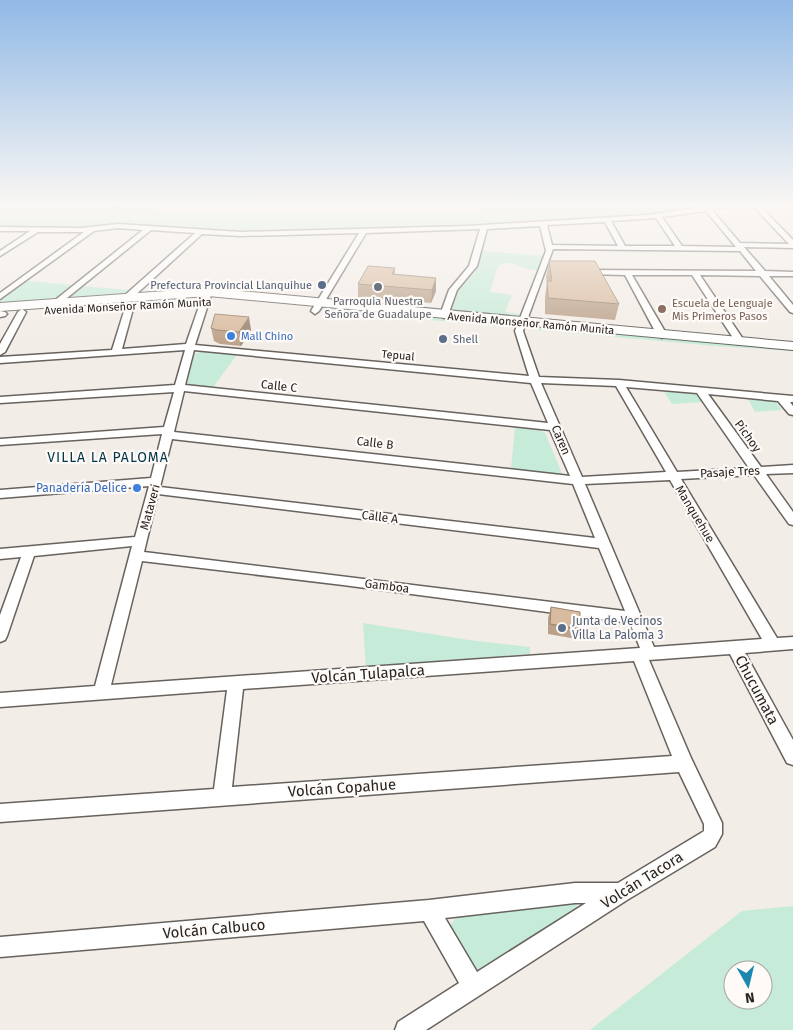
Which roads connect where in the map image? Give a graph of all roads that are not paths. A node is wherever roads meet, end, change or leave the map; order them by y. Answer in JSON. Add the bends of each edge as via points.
{"nodes":[{"id":1,"x":61,"y":252,"type":"edge"},
{"id":2,"x":119,"y":252,"type":"edge"},
{"id":3,"x":179,"y":252,"type":"edge"},
{"id":4,"x":351,"y":252,"type":"edge"},
{"id":5,"x":476,"y":252,"type":"edge"},
{"id":6,"x":548,"y":252,"type":"edge"},
{"id":7,"x":745,"y":252,"type":"edge"},
{"id":8,"x":542,"y":271,"type":"junction"},
{"id":9,"x":552,"y":271,"type":"edge"},
{"id":10,"x":580,"y":272,"type":"edge"},
{"id":11,"x":627,"y":272,"type":"junction"},
{"id":12,"x":694,"y":273,"type":"junction"},
{"id":13,"x":763,"y":273,"type":"junction"},
{"id":14,"x":793,"y":274,"type":"edge"},
{"id":15,"x":0,"y":297,"type":"edge"},
{"id":16,"x":206,"y":297,"type":"junction"},
{"id":17,"x":129,"y":301,"type":"junction"},
{"id":18,"x":57,"y":303,"type":"junction"},
{"id":19,"x":0,"y":307,"type":"edge"},
{"id":20,"x":317,"y":307,"type":"junction"},
{"id":21,"x":793,"y":310,"type":"edge"},
{"id":22,"x":22,"y":312,"type":"junction"},
{"id":23,"x":0,"y":314,"type":"edge"},
{"id":24,"x":444,"y":315,"type":"junction"},
{"id":25,"x":521,"y":326,"type":"junction"},
{"id":26,"x":662,"y":335,"type":"junction"},
{"id":27,"x":740,"y":342,"type":"junction"},
{"id":28,"x":793,"y":346,"type":"edge"},
{"id":29,"x":190,"y":347,"type":"junction"},
{"id":30,"x":0,"y":352,"type":"edge"},
{"id":31,"x":116,"y":352,"type":"junction"},
{"id":32,"x":793,"y":356,"type":"edge"},
{"id":33,"x":0,"y":360,"type":"edge"},
{"id":34,"x":535,"y":380,"type":"junction"},
{"id":35,"x":619,"y":383,"type":"junction"},
{"id":36,"x":181,"y":388,"type":"junction"},
{"id":37,"x":700,"y":390,"type":"junction"},
{"id":38,"x":780,"y":397,"type":"junction"},
{"id":39,"x":793,"y":399,"type":"edge"},
{"id":40,"x":0,"y":400,"type":"edge"},
{"id":41,"x":793,"y":412,"type":"edge"},
{"id":42,"x":555,"y":427,"type":"junction"},
{"id":43,"x":169,"y":433,"type":"junction"},
{"id":44,"x":0,"y":442,"type":"edge"},
{"id":45,"x":793,"y":469,"type":"edge"},
{"id":46,"x":757,"y":471,"type":"junction"},
{"id":47,"x":673,"y":476,"type":"junction"},
{"id":48,"x":578,"y":481,"type":"junction"},
{"id":49,"x":156,"y":486,"type":"junction"},
{"id":50,"x":0,"y":494,"type":"edge"},
{"id":51,"x":793,"y":521,"type":"edge"},
{"id":52,"x":141,"y":541,"type":"junction"},
{"id":53,"x":605,"y":544,"type":"junction"},
{"id":54,"x":29,"y":552,"type":"junction"},
{"id":55,"x":0,"y":554,"type":"edge"},
{"id":56,"x":137,"y":556,"type":"junction"},
{"id":57,"x":636,"y":618,"type":"junction"},
{"id":58,"x":0,"y":636,"type":"edge"},
{"id":59,"x":793,"y":643,"type":"edge"},
{"id":60,"x":772,"y":645,"type":"junction"},
{"id":61,"x":735,"y":648,"type":"junction"},
{"id":62,"x":645,"y":654,"type":"junction"},
{"id":63,"x":236,"y":684,"type":"junction"},
{"id":64,"x":101,"y":694,"type":"junction"},
{"id":65,"x":0,"y":700,"type":"edge"},
{"id":66,"x":793,"y":758,"type":"edge"},
{"id":67,"x":684,"y":763,"type":"junction"},
{"id":68,"x":222,"y":797,"type":"junction"},
{"id":69,"x":0,"y":813,"type":"edge"},
{"id":70,"x":620,"y":894,"type":"junction"},
{"id":71,"x":429,"y":910,"type":"junction"},
{"id":72,"x":0,"y":947,"type":"edge"},
{"id":73,"x":474,"y":988,"type":"junction"},
{"id":74,"x":406,"y":1030,"type":"edge"}],
"edges":[{"from":1,"to":15,"type":"street"},
{"from":2,"to":18,"type":"street"},
{"from":3,"to":17,"type":"street"},
{"from":4,"to":20,"type":"street"},
{"from":5,"to":24,"type":"street","via":[[472,266],[455,288]]},
{"from":6,"to":8,"type":"street"},
{"from":7,"to":13,"type":"street"},
{"from":8,"to":9,"type":"street"},
{"from":8,"to":25,"type":"street"},
{"from":10,"to":11,"type":"street"},
{"from":11,"to":12,"type":"street"},
{"from":11,"to":26,"type":"street"},
{"from":12,"to":13,"type":"street"},
{"from":12,"to":27,"type":"street"},
{"from":13,"to":14,"type":"street"},
{"from":13,"to":21,"type":"street"},
{"from":16,"to":17,"type":"main road","name":"Avenida Monseñor Ramón Munita"},
{"from":16,"to":20,"type":"main road","name":"Avenida Monseñor Ramón Munita"},
{"from":16,"to":29,"type":"street","name":"Mataveri"},
{"from":17,"to":18,"type":"main road","name":"Avenida Monseñor Ramón Munita"},
{"from":17,"to":22,"type":"main road","name":"Avenida Monseñor Ramón Munita"},
{"from":17,"to":31,"type":"street"},
{"from":18,"to":19,"type":"main road","name":"Avenida Monseñor Ramón Munita"},
{"from":20,"to":24,"type":"main road","name":"Avenida Monseñor Ramón Munita"},
{"from":20,"to":25,"type":"main road","name":"Avenida Monseñor Ramón Munita"},
{"from":22,"to":23,"type":"main road","name":"Avenida Monseñor Ramón Munita"},
{"from":22,"to":30,"type":"street"},
{"from":24,"to":25,"type":"main road","name":"Avenida Monseñor Ramón Munita"},
{"from":25,"to":26,"type":"main road","name":"Avenida Monseñor Ramón Munita"},
{"from":25,"to":32,"type":"main road","name":"Avenida Monseñor Ramón Munita"},
{"from":25,"to":34,"type":"street","name":"Caren"},
{"from":26,"to":27,"type":"main road","name":"Avenida Monseñor Ramón Munita"},
{"from":27,"to":28,"type":"main road","name":"Avenida Monseñor Ramón Munita"},
{"from":29,"to":31,"type":"street","name":"Tepual"},
{"from":29,"to":34,"type":"street","name":"Tepual"},
{"from":29,"to":36,"type":"street","name":"Mataveri"},
{"from":31,"to":33,"type":"street","name":"Tepual"},
{"from":34,"to":35,"type":"street","name":"Tepual"},
{"from":34,"to":42,"type":"street","name":"Caren"},
{"from":35,"to":37,"type":"street","name":"Tepual"},
{"from":35,"to":47,"type":"street","name":"Manquehue"},
{"from":36,"to":40,"type":"street","name":"Calle C"},
{"from":36,"to":42,"type":"street","name":"Calle C"},
{"from":36,"to":43,"type":"street","name":"Mataveri"},
{"from":37,"to":38,"type":"street","name":"Tepual"},
{"from":37,"to":46,"type":"street","name":"Pichoy"},
{"from":38,"to":39,"type":"street","name":"Tepual"},
{"from":38,"to":41,"type":"street"},
{"from":42,"to":48,"type":"street","name":"Caren"},
{"from":43,"to":44,"type":"street","name":"Calle B"},
{"from":43,"to":48,"type":"street","name":"Calle B"},
{"from":43,"to":49,"type":"street","name":"Mataveri"},
{"from":45,"to":46,"type":"street","name":"Pasaje Tres"},
{"from":46,"to":47,"type":"street","name":"Pasaje Tres"},
{"from":46,"to":51,"type":"street","name":"Pichoy"},
{"from":47,"to":48,"type":"street","name":"Pasaje Tres"},
{"from":47,"to":60,"type":"street","name":"Manquehue"},
{"from":48,"to":53,"type":"street","name":"Caren"},
{"from":49,"to":50,"type":"street","name":"Calle A"},
{"from":49,"to":52,"type":"street","name":"Mataveri"},
{"from":49,"to":53,"type":"street","name":"Calle A"},
{"from":52,"to":54,"type":"street"},
{"from":52,"to":56,"type":"street","name":"Mataveri"},
{"from":53,"to":57,"type":"street","name":"Caren"},
{"from":54,"to":55,"type":"street"},
{"from":54,"to":58,"type":"street"},
{"from":56,"to":57,"type":"street","name":"Gamboa"},
{"from":56,"to":64,"type":"street","name":"Mataveri"},
{"from":57,"to":62,"type":"street","name":"Caren"},
{"from":59,"to":60,"type":"street","name":"Volcán Tulapalca"},
{"from":60,"to":61,"type":"street","name":"Volcán Tulapalca"},
{"from":61,"to":62,"type":"street","name":"Volcán Tulapalca"},
{"from":61,"to":66,"type":"street","name":"Chucumata"},
{"from":62,"to":63,"type":"street","name":"Volcán Tulapalca"},
{"from":62,"to":67,"type":"street","name":"Volcán Tacora"},
{"from":63,"to":64,"type":"street","name":"Volcán Tulapalca"},
{"from":63,"to":68,"type":"street"},
{"from":64,"to":65,"type":"street","name":"Volcán Tulapalca"},
{"from":67,"to":68,"type":"street","name":"Volcán Copahue"},
{"from":67,"to":70,"type":"street","name":"Volcán Tacora","via":[[713,823],[713,834]]},
{"from":68,"to":69,"type":"street","name":"Volcán Copahue"},
{"from":70,"to":71,"type":"street","name":"Volcán Calbuco","via":[[575,893]]},
{"from":70,"to":73,"type":"street","name":"Volcán Tacora"},
{"from":71,"to":72,"type":"street","name":"Volcán Calbuco"},
{"from":71,"to":73,"type":"street"},
{"from":73,"to":74,"type":"street","name":"Volcán Tacora"}]}
